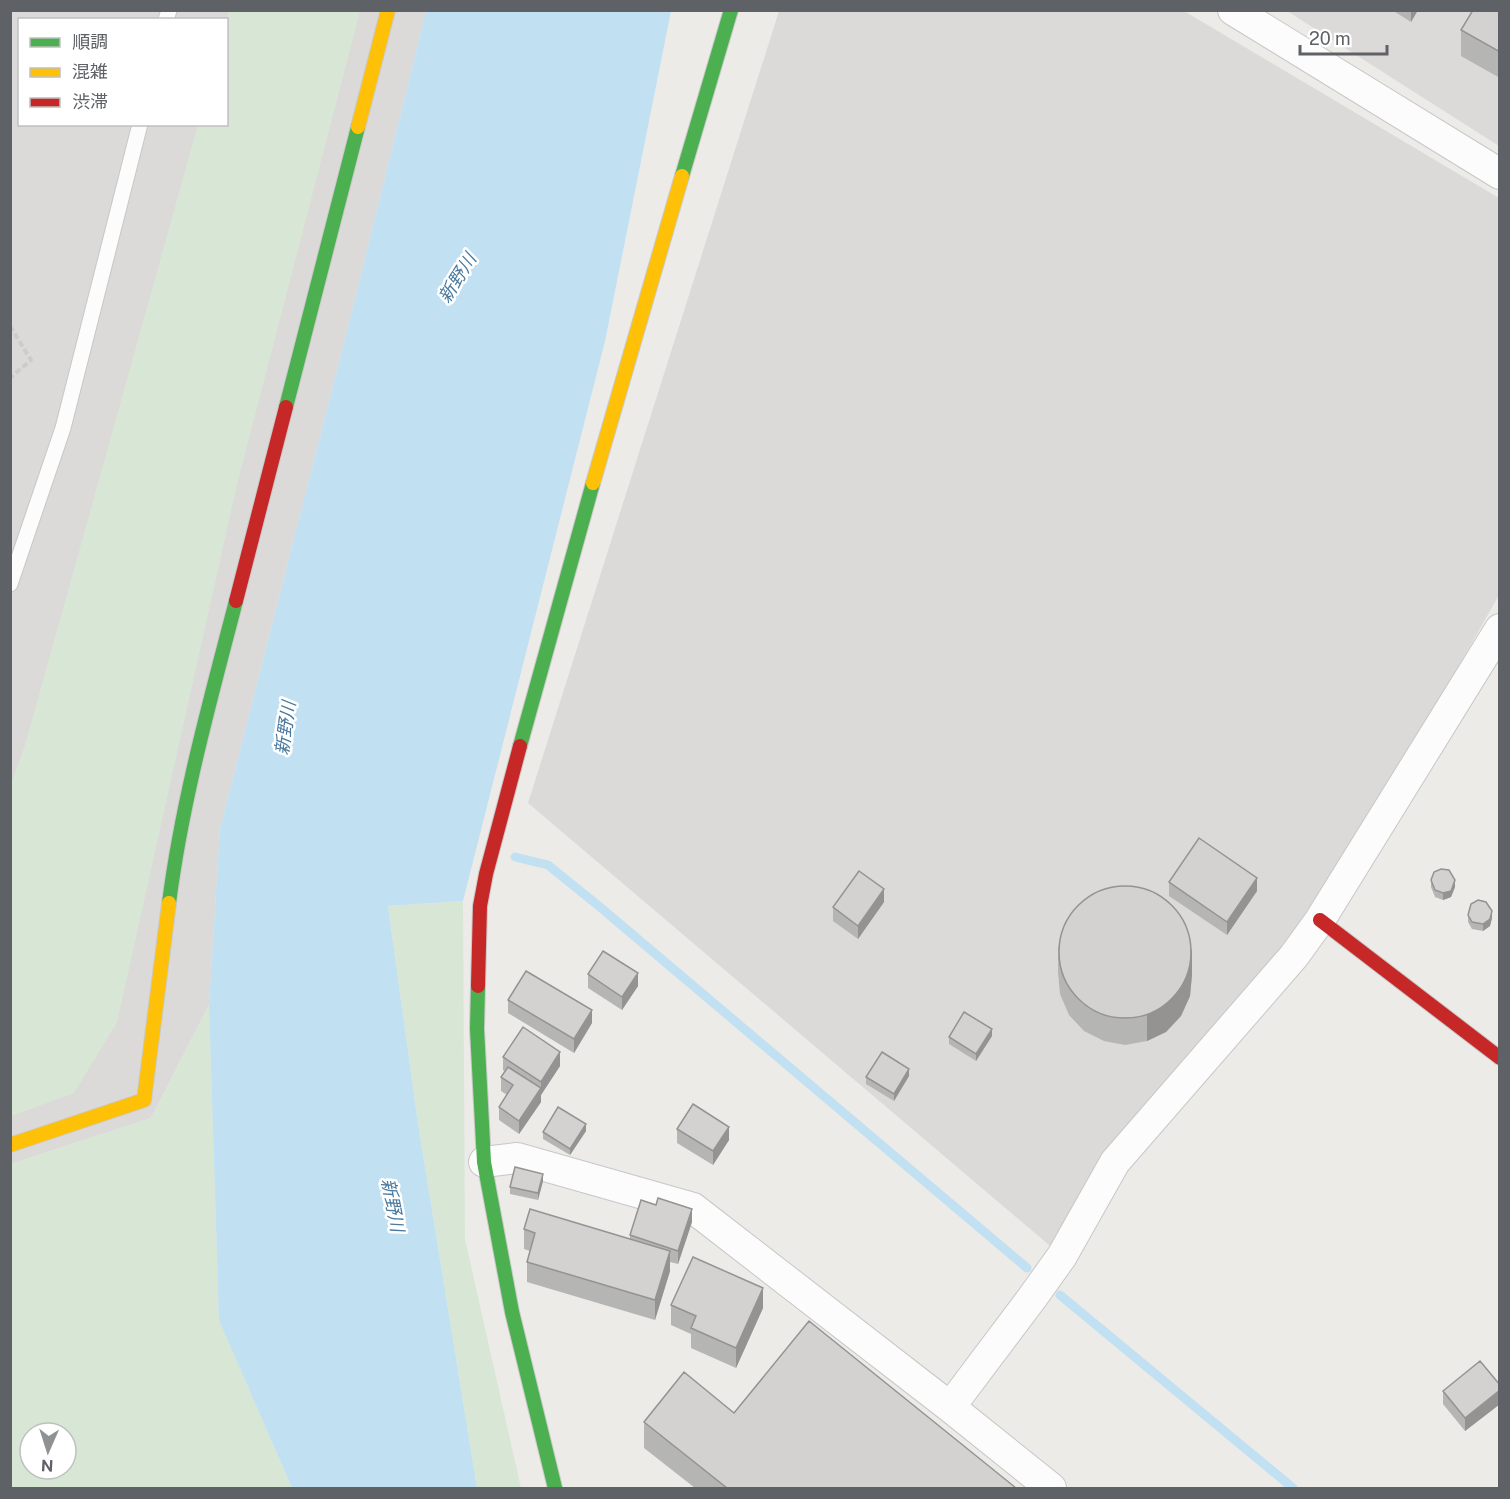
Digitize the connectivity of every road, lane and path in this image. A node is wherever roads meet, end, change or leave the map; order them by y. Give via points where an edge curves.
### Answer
1 (388, 10) edge
2 (731, 10) edge
3 (1233, 10) edge
4 (139, 126) edge
5 (1500, 174) edge
6 (10, 326) edge
7 (10, 378) edge
8 (10, 584) edge
9 (1500, 629) edge
10 (1320, 920) junction
11 (1500, 1058) edge
12 (10, 1144) edge
13 (484, 1162) junction
14 (950, 1407) junction
15 (555, 1488) edge
16 (1051, 1488) edge

1 - 12 street via 202,733 175,856 144,1100
2 - 13 street via 557,610 486,874 480,906 477,1029
3 - 5 street
4 - 8 lane via 63,428
6 - 7 path via 32,360
9 - 10 street
10 - 11 street
10 - 14 street via 1294,956 1115,1162 1062,1256
13 - 14 street via 517,1158 693,1208
13 - 15 street via 512,1312
14 - 16 street

